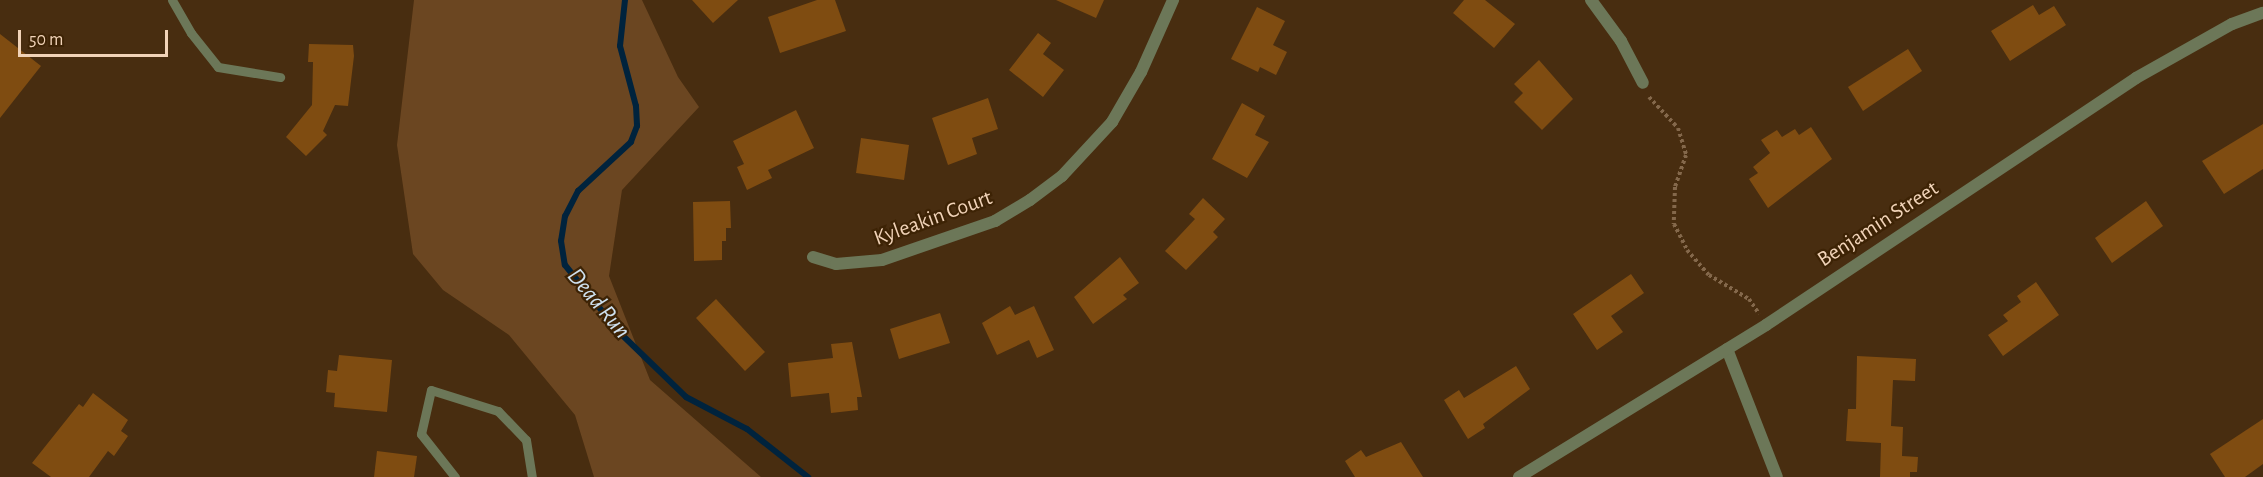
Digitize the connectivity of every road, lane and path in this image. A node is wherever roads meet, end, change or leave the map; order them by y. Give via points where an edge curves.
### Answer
1 (172, 0) edge
2 (1173, 0) edge
3 (1591, 0) edge
4 (2263, 13) edge
5 (280, 77) dead end
6 (1643, 83) joint
7 (813, 257) dead end
8 (1766, 325) junction
9 (1726, 349) junction
10 (455, 477) edge
11 (532, 477) edge
12 (1519, 477) edge
13 (1777, 477) edge

1 - 5 lane via 191,33 218,67
2 - 7 street, Kyleakin Court via 1141,72 1112,122 1062,176 1030,200 995,221 882,260 836,264
3 - 6 street via 1621,41
4 - 8 street, Benjamin Street via 2232,24 2136,78
6 - 8 path via 1647,96 1678,128 1686,155 1675,187 1674,224 1687,250 1709,275 1749,299
8 - 9 street, Benjamin Street
9 - 12 street, Benjamin Street
9 - 13 street
10 - 11 lane via 422,434 431,390 498,411 526,440

